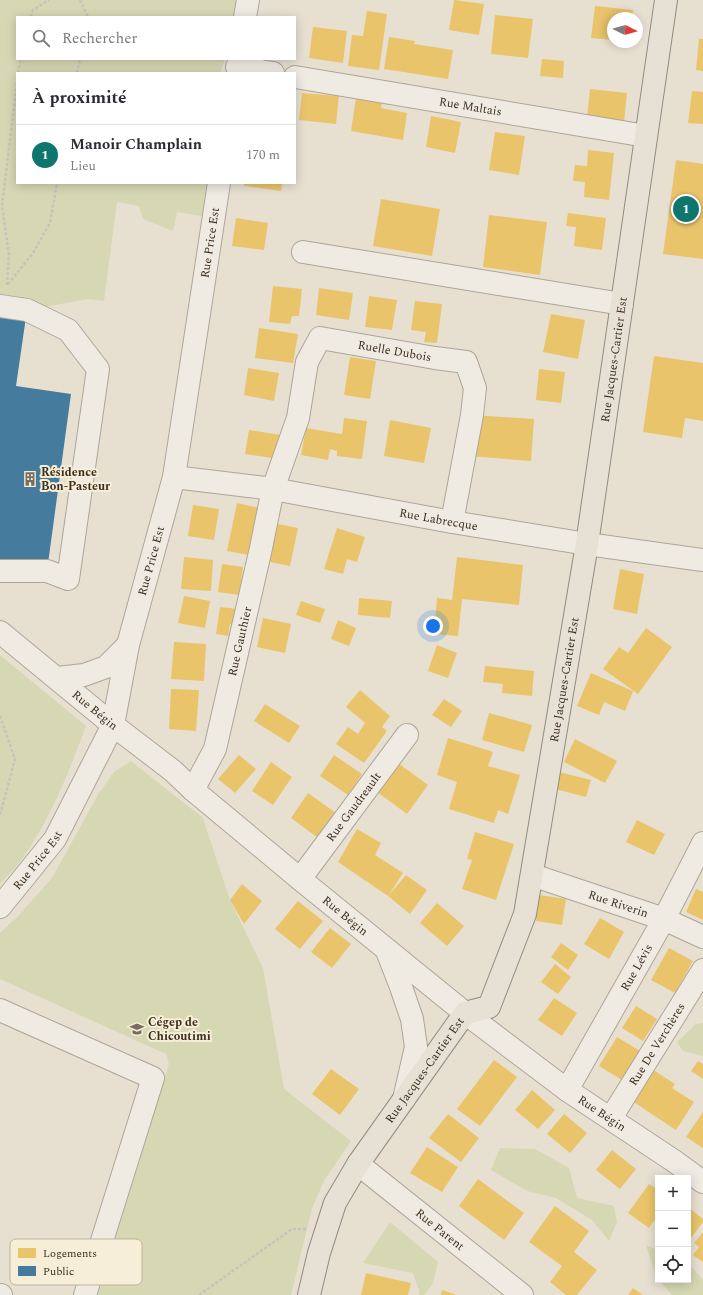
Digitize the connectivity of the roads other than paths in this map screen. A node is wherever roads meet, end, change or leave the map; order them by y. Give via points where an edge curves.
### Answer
1 (248, 0) edge
2 (666, 0) edge
3 (245, 16) edge
4 (237, 66) edge
5 (268, 72) edge
6 (296, 77) edge
7 (646, 136) junction
8 (219, 184) edge
9 (304, 252) dead end
10 (622, 304) junction
11 (0, 306) edge
12 (174, 477) junction
13 (274, 489) junction
14 (452, 522) junction
15 (586, 544) junction
16 (703, 560) edge
17 (0, 571) edge
18 (0, 632) edge
19 (128, 645) junction
20 (57, 678) junction
21 (113, 725) junction
22 (407, 735) dead end
23 (193, 790) junction
24 (703, 843) edge
25 (532, 876) junction
26 (300, 879) junction
27 (0, 907) edge
28 (664, 919) junction
29 (703, 936) edge
30 (386, 950) junction
31 (703, 970) edge
32 (0, 1010) edge
33 (465, 1013) junction
34 (567, 1090) junction
35 (404, 1099) junction
36 (611, 1118) junction
37 (358, 1164) junction
38 (703, 1182) edge
39 (103, 1239) edge
40 (88, 1285) edge
41 (85, 1295) edge
42 (309, 1295) edge
43 (522, 1295) edge

1 - 3 street
2 - 7 main road, Rue Jacques-Cartier Est
4 - 5 street
6 - 7 street, Rue Maltais
7 - 10 main road, Rue Jacques-Cartier Est
8 - 12 street, Rue Price Est
9 - 10 street
10 - 15 main road, Rue Jacques-Cartier Est
11 - 17 street via 27,310 68,330 98,369 68,579 46,571
12 - 13 street, Rue Labrecque
12 - 19 street, Rue Price Est
13 - 14 street, Rue Labrecque
13 - 14 street, Ruelle Dubois via 298,418 307,362 320,338 466,362 475,388
13 - 23 street, Rue Gauthier via 215,749
14 - 15 street, Rue Labrecque
15 - 16 street, Rue Labrecque
15 - 25 main road, Rue Jacques-Cartier Est
18 - 20 street, Rue Bégin
19 - 20 street via 106,667 84,675
19 - 21 street, Rue Price Est
20 - 21 street, Rue Bégin
21 - 23 street, Rue Bégin via 173,771
21 - 27 street, Rue Price Est via 55,839
22 - 26 street, Rue Gaudreault
23 - 26 street, Rue Bégin
24 - 28 street, Rue Lévis
25 - 28 street, Rue Riverin
25 - 33 main road, Rue Jacques-Cartier Est via 525,914 489,1006
26 - 30 street, Rue Bégin
28 - 29 street, Rue Riverin
28 - 34 street, Rue Lévis
30 - 33 street, Rue Bégin
30 - 35 street via 412,1019 416,1047
31 - 36 street, Rue De Verchères
32 - 39 street via 153,1078
33 - 34 street, Rue Bégin
33 - 35 main road, Rue Jacques-Cartier Est
34 - 36 street, Rue Bégin
35 - 37 main road, Rue Jacques-Cartier Est
36 - 38 street, Rue Bégin
37 - 42 main road, Rue Jacques-Cartier Est via 335,1203
37 - 43 street, Rue Parent
40 - 41 street

